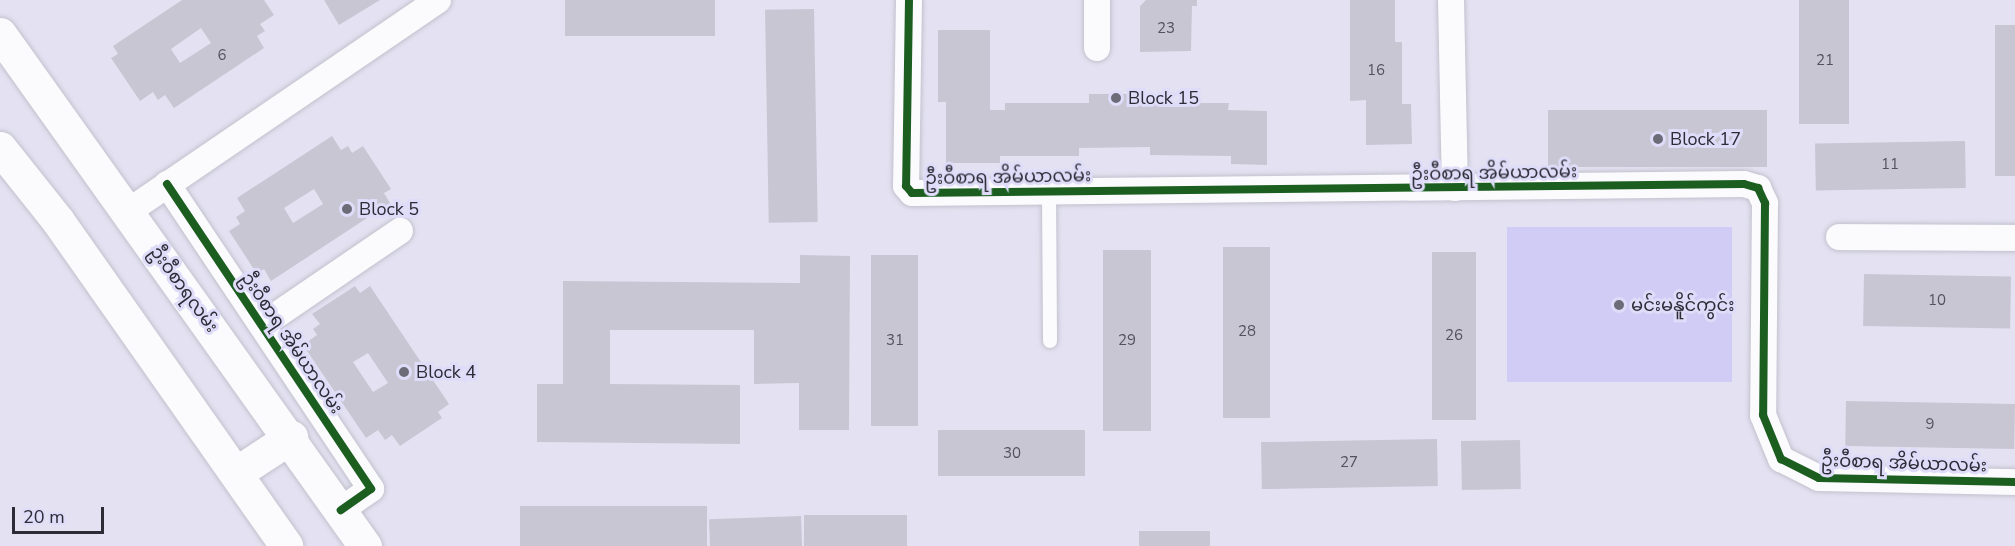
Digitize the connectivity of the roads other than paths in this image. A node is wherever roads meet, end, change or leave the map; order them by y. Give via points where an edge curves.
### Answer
1 (438, 0) edge
2 (909, 0) edge
3 (1097, 0) edge
4 (1451, 0) edge
5 (0, 34) edge
6 (1096, 48) dead end
7 (0, 148) edge
8 (167, 184) junction
9 (15, 188) edge
10 (1455, 188) junction
11 (1049, 192) junction
12 (129, 211) junction
13 (400, 231) dead end
14 (1839, 237) dead end
15 (2015, 238) edge
16 (262, 325) junction
17 (1050, 341) dead end
18 (291, 437) junction
19 (236, 473) junction
20 (2015, 482) edge
21 (341, 510) junction
22 (286, 546) edge
23 (365, 546) edge

1 - 8 street
2 - 11 street, ဦးဝီစာရ အိမ်ယာလမ်း via 906,186 912,193
3 - 6 street
4 - 10 street, ဦးဝီစာရ အိမ်ယာလမ်း
5 - 12 main road, ဦးဝီစာရလမ်း
7 - 9 main road
8 - 12 street
8 - 16 street, ဦးဝီစာရ အိမ်ယာလမ်း
9 - 19 main road via 53,214
10 - 11 street, ဦးဝီစာရ အိမ်ယာလမ်း
10 - 20 street, ဦးဝီစာရ အိမ်ယာလမ်း via 1744,184 1758,188 1765,203 1764,415 1781,459 1819,478
11 - 17 lane
12 - 18 main road, ဦးဝီစာရလမ်း
13 - 16 street, ဦးဝီစာရ အိမ်ယာလမ်း
14 - 15 street
16 - 21 street, ဦးဝီစာရ အိမ်ယာလမ်း via 371,489
18 - 19 main road
18 - 21 main road, ဦးဝီစာရလမ်း
19 - 22 main road
21 - 23 main road, ဦးဝီစာရလမ်း

